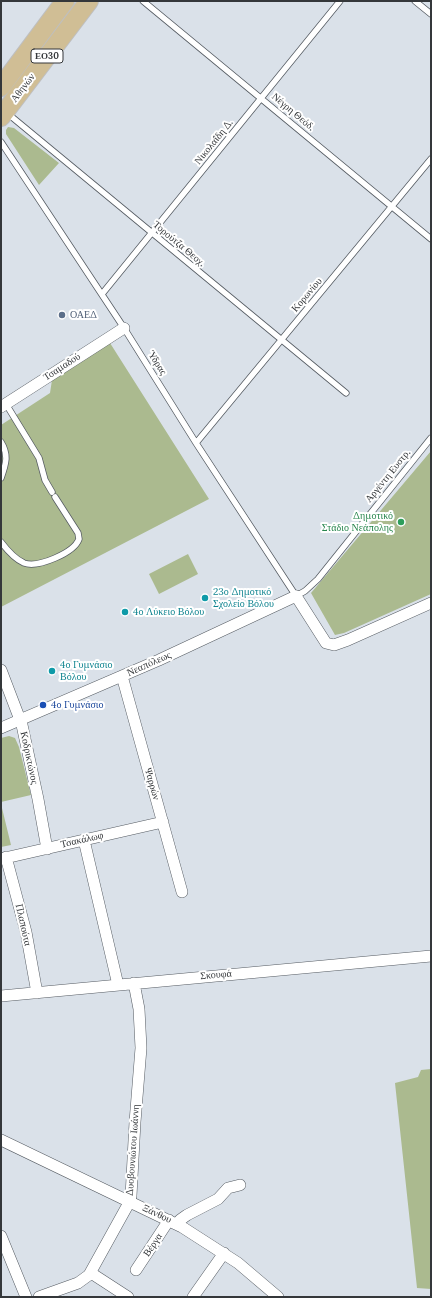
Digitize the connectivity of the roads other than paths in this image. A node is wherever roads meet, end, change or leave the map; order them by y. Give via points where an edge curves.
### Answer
1 (65, 1) edge
2 (89, 1) edge
3 (143, 1) edge
4 (340, 1) edge
5 (415, 1) edge
6 (431, 14) edge
7 (1, 87) edge
8 (262, 98) junction
9 (2, 112) edge
10 (1, 142) edge
11 (431, 159) edge
12 (392, 206) junction
13 (152, 233) junction
14 (431, 238) edge
15 (102, 294) junction
16 (124, 328) junction
17 (281, 340) junction
18 (346, 393) dead end
19 (3, 406) edge
20 (431, 438) edge
21 (1, 442) edge
22 (196, 443) junction
23 (1, 478) edge
24 (1, 542) edge
25 (296, 596) junction
26 (431, 603) edge
27 (1, 670) edge
28 (122, 676) junction
29 (20, 721) junction
30 (1, 728) edge
31 (163, 822) junction
32 (84, 840) junction
33 (47, 849) junction
34 (4, 858) edge
35 (182, 892) dead end
36 (431, 956) edge
37 (134, 983) junction
38 (118, 985) junction
39 (37, 993) junction
40 (1, 996) edge
41 (1, 1140) edge
42 (240, 1185) dead end
43 (130, 1201) junction
44 (173, 1222) junction
45 (1, 1236) edge
46 (224, 1253) junction
47 (136, 1270) dead end
48 (91, 1273) junction
49 (26, 1297) edge
50 (39, 1297) edge
51 (128, 1297) edge
52 (193, 1297) edge
53 (278, 1297) edge

1 - 7 main road, Αθηνών / ΕΟ30
2 - 9 main road, Αθηνών / ΕΟ30
3 - 8 lane, Νέγρη Θεόδ.
4 - 8 lane, Νικολαΐδη Δ.
5 - 6 lane
8 - 12 lane, Νέγρη Θεόδ.
8 - 13 lane, Νικολαΐδη Δ.
9 - 13 lane, Τορούτζα Θεοχ.
10 - 15 lane, Ύδρας
11 - 12 lane, Κορωνίου
12 - 14 lane, Νέγρη Θεόδ.
12 - 17 lane, Κορωνίου
13 - 15 lane, Νικολαΐδη Δ.
13 - 17 lane, Τορούτζα Θεοχ.
15 - 16 lane, Ύδρας
16 - 19 street, Τσαμαδού
16 - 22 lane, Ύδρας
17 - 18 lane, Τορούτζα Θεοχ.
17 - 22 lane, Κορωνίου
19 - 24 lane via 39,458 45,480 78,533 79,539 75,546 52,559 34,564 24,562
20 - 25 lane, Αργέντη Ευστρ. via 318,579 306,591
21 - 23 lane via 7,457
22 - 25 lane, Ύδρας
25 - 26 street via 323,640 334,645
25 - 28 street, Νεαπόλεως
27 - 29 street, Κοδρικτώνος
28 - 29 street, Νεαπόλεως
28 - 31 street, Ψαρρών
29 - 30 street, Νεαπόλεως
29 - 33 street, Κοδρικτώνος
31 - 32 street, Τσακάλωφ
31 - 35 street, Ψαρρών
32 - 33 street, Τσακάλωφ
32 - 38 street
33 - 34 street, Τσακάλωφ
34 - 39 street, Πλαπούτα via 26,932
36 - 37 street, Σκουφά
37 - 38 street, Σκουφά
37 - 43 street, Δυοβουνιώτου Ιωάννη via 139,1009 141,1048
38 - 39 street, Σκουφά
39 - 40 street, Σκουφά
41 - 43 street, Ξάνθου
42 - 44 street, Βέργα via 228,1188 209,1205
43 - 44 street, Ξάνθου
43 - 48 street, Δυοβουνιώτου Ιωάννη
44 - 46 street, Ξάνθου
44 - 47 street, Βέργα
45 - 49 street
46 - 52 street
46 - 53 street, Ξάνθου
48 - 50 street, Δυοβουνιώτου Ιωάννη via 78,1283
48 - 51 street

